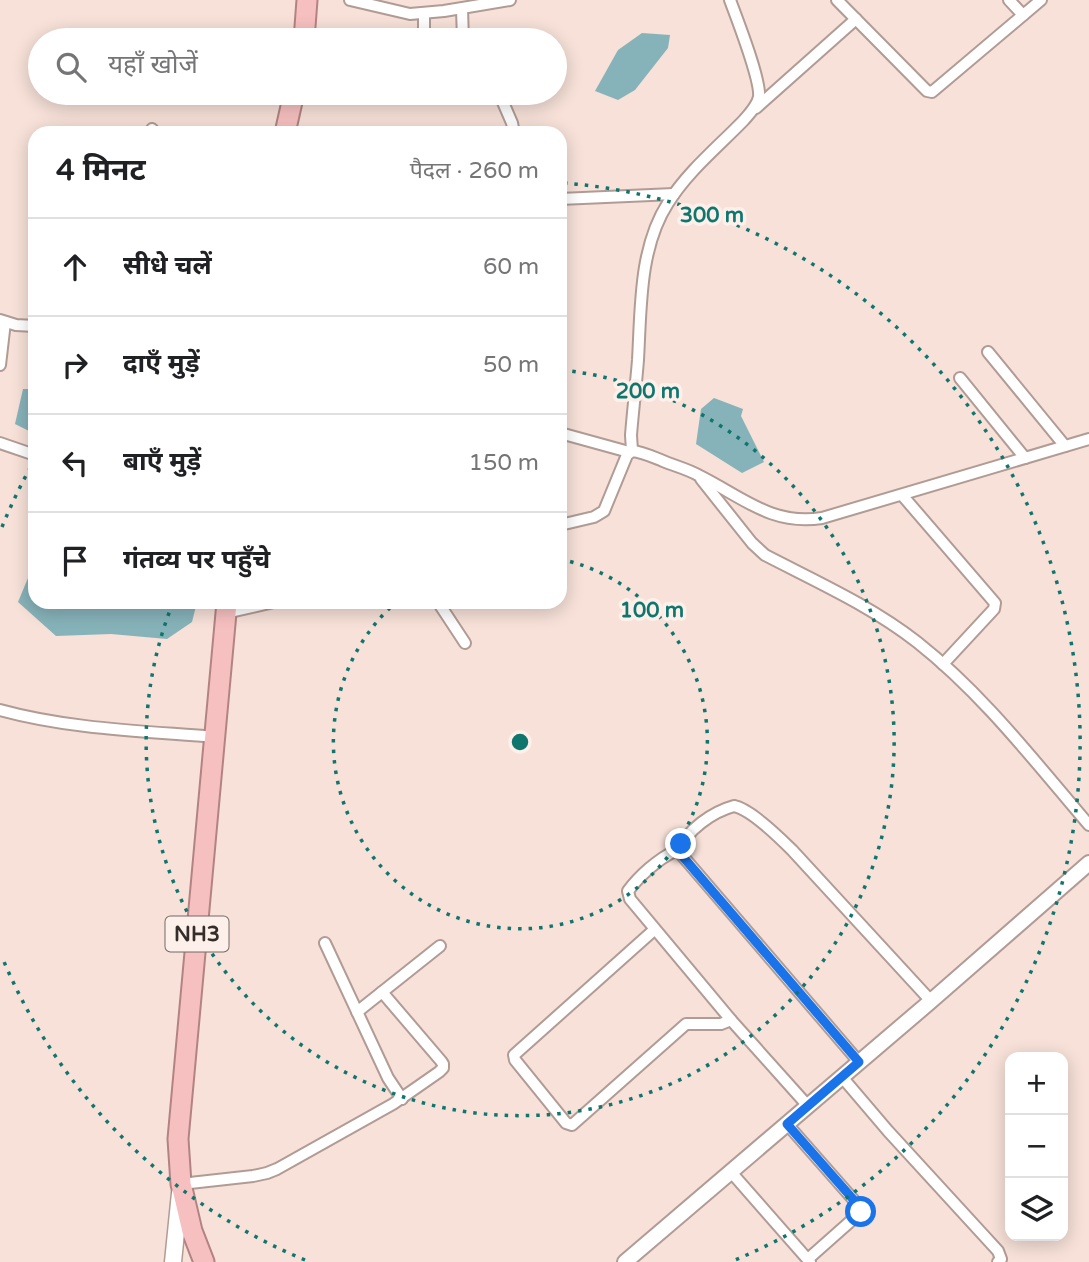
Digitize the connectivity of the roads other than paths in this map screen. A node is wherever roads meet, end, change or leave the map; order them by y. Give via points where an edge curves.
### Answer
1 (307, 0) edge
2 (350, 0) edge
3 (510, 0) edge
4 (730, 0) edge
5 (837, 0) edge
6 (1009, 0) edge
7 (1041, 0) edge
8 (463, 9) junction
9 (424, 14) junction
10 (1023, 15) junction
11 (856, 19) junction
12 (305, 28) edge
13 (424, 28) edge
14 (463, 28) edge
15 (291, 105) edge
16 (504, 105) edge
17 (754, 110) junction
18 (287, 126) edge
19 (513, 126) edge
20 (674, 194) junction
21 (567, 199) edge
22 (2, 321) edge
23 (28, 326) edge
24 (988, 352) dead end
25 (0, 365) edge
26 (960, 379) dead end
27 (567, 435) edge
28 (1089, 439) edge
29 (0, 443) edge
30 (1065, 446) junction
31 (631, 452) junction
32 (28, 453) edge
33 (1025, 458) junction
34 (697, 474) junction
35 (902, 495) junction
36 (567, 523) edge
37 (226, 609) edge
38 (443, 609) edge
39 (466, 643) dead end
40 (943, 664) junction
41 (0, 710) edge
42 (215, 737) junction
43 (1089, 825) edge
44 (678, 851) junction
45 (1089, 863) edge
46 (654, 930) junction
47 (325, 943) dead end
48 (440, 946) dead end
49 (382, 992) junction
50 (931, 1001) junction
51 (356, 1012) junction
52 (731, 1020) junction
53 (859, 1062) junction
54 (842, 1077) junction
55 (402, 1099) junction
56 (808, 1106) junction
57 (787, 1124) junction
58 (732, 1172) junction
59 (181, 1184) junction
60 (809, 1261) edge
61 (173, 1262) edge
62 (204, 1262) edge
63 (625, 1262) edge
64 (998, 1262) edge

1 - 12 highway
2 - 9 street
3 - 8 street
4 - 17 street via 756,77 759,96
5 - 11 street
6 - 10 street
7 - 10 street
8 - 9 street
8 - 14 street
9 - 13 street
10 - 11 street via 932,92
11 - 17 street
15 - 18 highway
16 - 19 street
17 - 20 street
20 - 21 street
20 - 31 street via 652,240 644,278
22 - 23 street
22 - 25 street
24 - 30 street
26 - 33 street
27 - 31 street
28 - 30 street
29 - 32 street
30 - 33 street
31 - 34 street
31 - 36 street via 604,512
33 - 35 street
34 - 35 street via 764,511 796,520 822,518
34 - 40 street via 765,555 871,611
35 - 40 street via 995,603
37 - 42 highway, NH3
38 - 39 street
40 - 43 street
41 - 42 street via 55,722
42 - 59 highway, NH3 via 178,1139
44 - 46 street via 628,891
44 - 50 street via 713,815 734,806 743,808 792,850
44 - 53 street
45 - 50 street
46 - 52 street
46 - 52 street via 514,1055 566,1123 572,1125 681,1027
47 - 51 street
48 - 49 street
49 - 51 street
49 - 55 street via 443,1064
50 - 53 street
51 - 55 street
52 - 56 street
53 - 54 street
54 - 56 street
54 - 64 street via 998,1251
55 - 59 street via 267,1173
56 - 57 street
57 - 58 street
57 - 60 street via 861,1209
58 - 60 street
58 - 63 street
59 - 61 main road
59 - 62 highway, NH3

